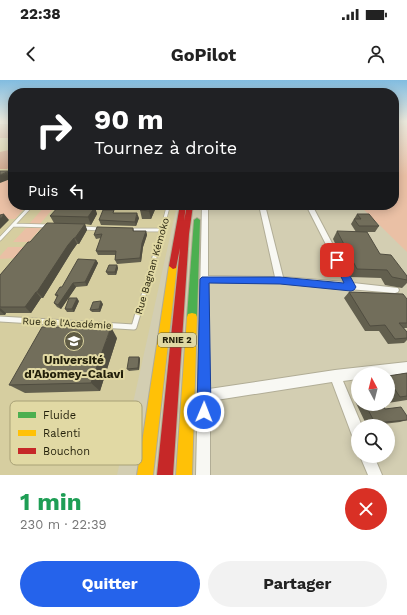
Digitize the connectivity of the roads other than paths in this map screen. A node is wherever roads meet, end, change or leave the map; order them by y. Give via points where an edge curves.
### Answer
1 (27, 210) edge
2 (167, 210) edge
3 (182, 210) edge
4 (189, 210) edge
5 (197, 210) edge
6 (205, 210) edge
7 (263, 210) edge
8 (312, 210) edge
9 (13, 225) junction
10 (47, 226) junction
11 (54, 227) edge
12 (76, 228) edge
13 (104, 229) edge
14 (126, 230) edge
15 (163, 230) junction
16 (43, 232) edge
17 (2, 235) edge
18 (0, 239) edge
19 (205, 279) junction
20 (280, 280) junction
21 (351, 287) junction
22 (395, 290) dead end
23 (0, 319) edge
24 (134, 327) joint
25 (407, 368) edge
26 (336, 376) junction
27 (204, 396) junction
28 (353, 419) edge
29 (370, 463) edge
30 (145, 475) edge
31 (165, 475) edge
32 (184, 475) edge
33 (202, 475) edge
34 (375, 475) edge

1 - 9 lane
2 - 15 lane, Rue Bagnan Kémoko
3 - 30 main road
4 - 31 main road, RNIE 2 / RNIE 2
5 - 32 main road, RNIE 2 / RNIE 2
6 - 19 street
7 - 20 street
8 - 21 street
9 - 10 lane
9 - 17 lane
10 - 11 lane
10 - 16 lane
12 - 13 lane
14 - 15 lane
15 - 24 lane, Rue Bagnan Kémoko
17 - 18 lane
19 - 20 street
19 - 27 street
20 - 21 street
21 - 22 street
23 - 24 lane, Rue de l'Académie
25 - 26 street
26 - 27 street
26 - 28 street
27 - 33 street
29 - 34 street

